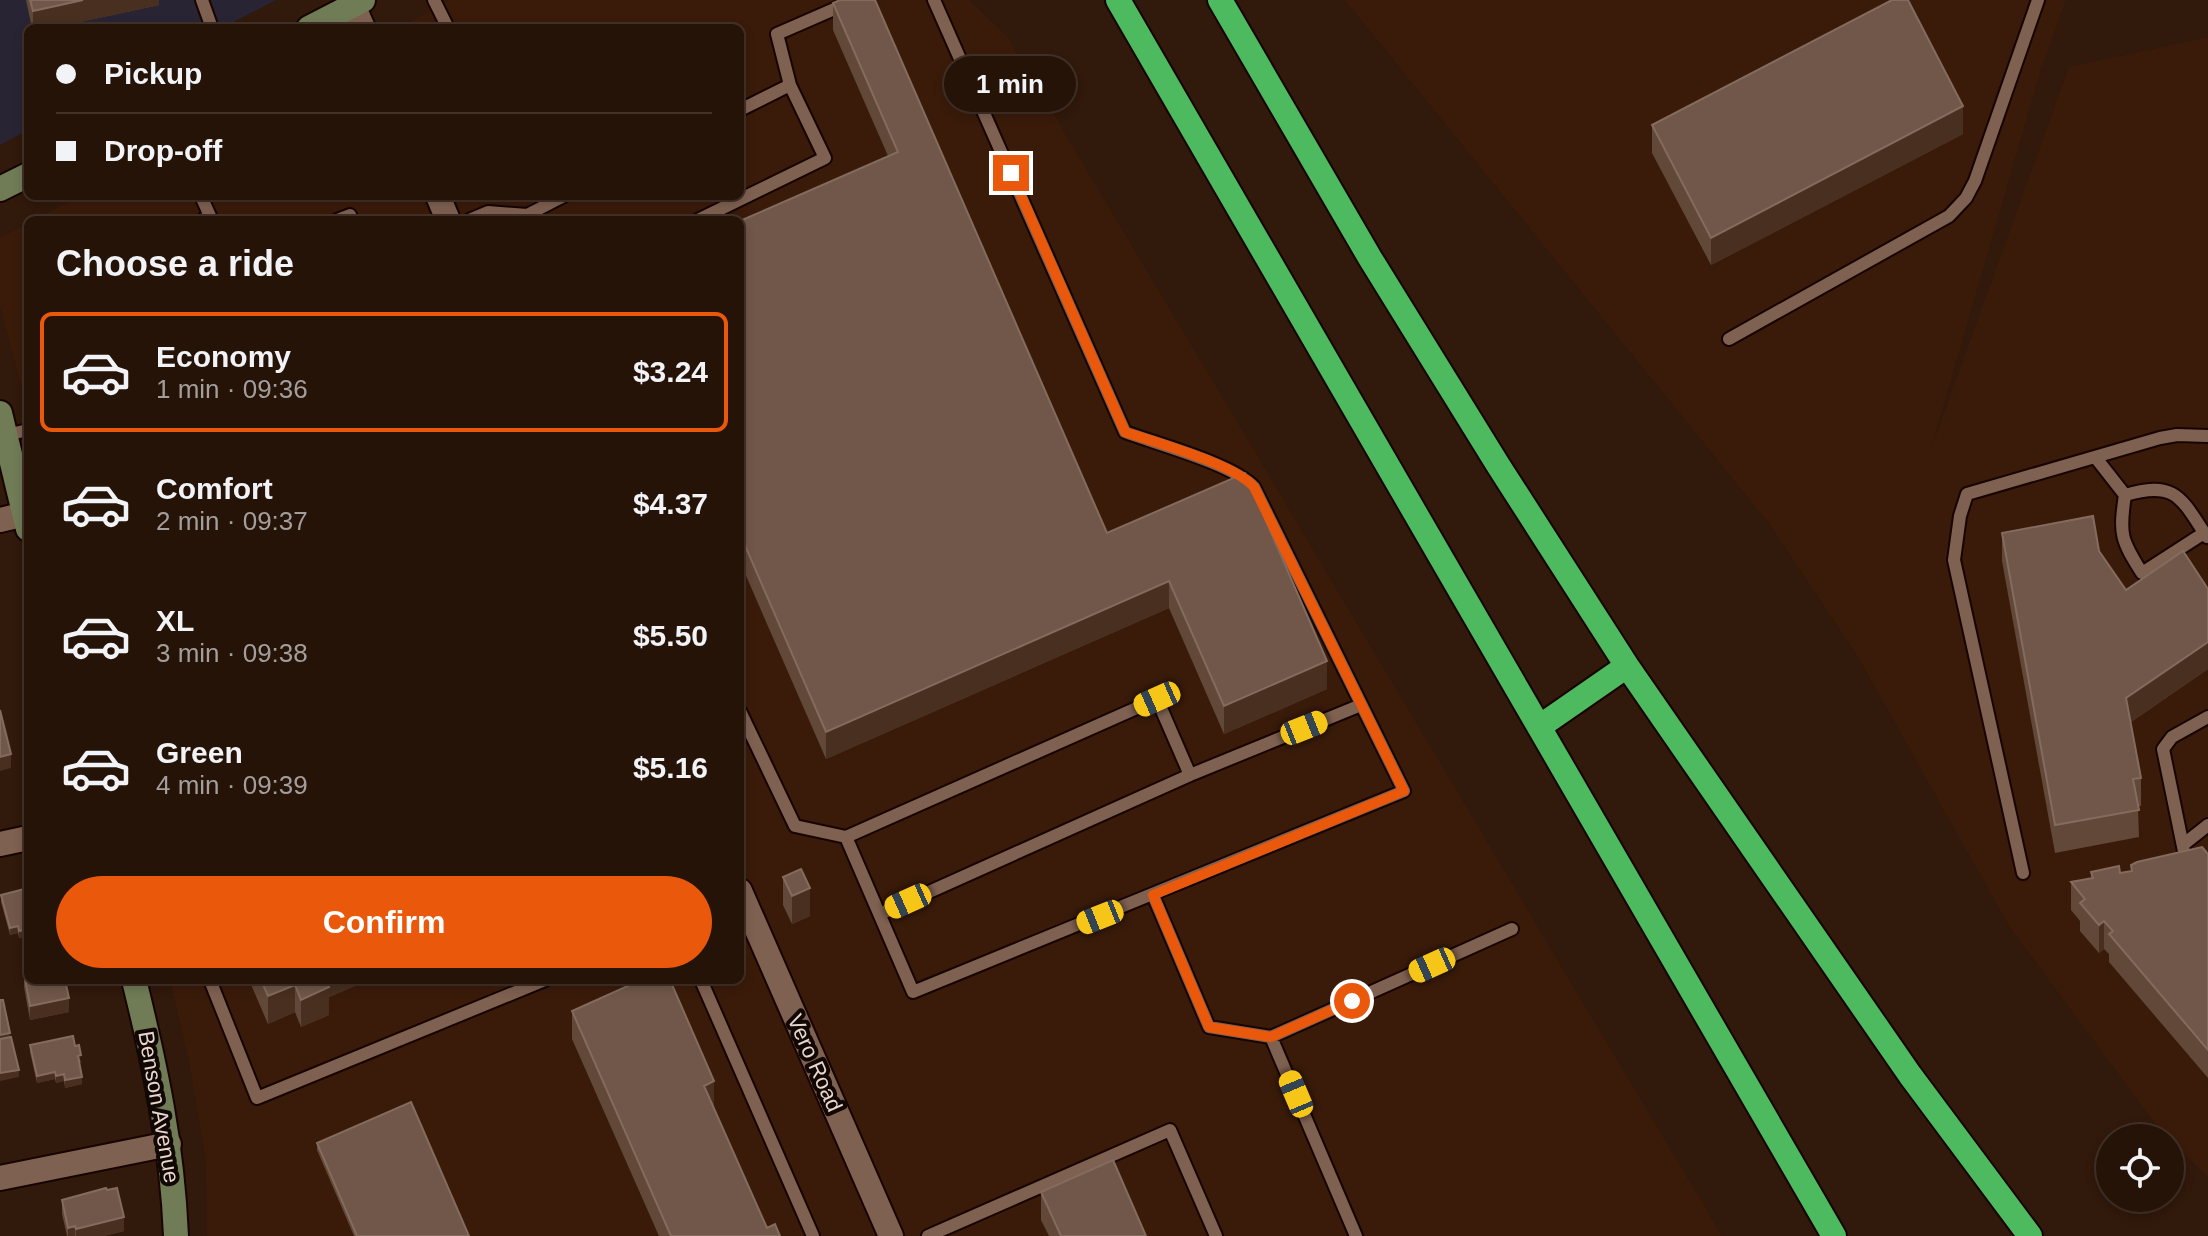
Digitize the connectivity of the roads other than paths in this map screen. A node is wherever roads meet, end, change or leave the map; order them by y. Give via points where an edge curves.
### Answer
1 (202, 0) edge
2 (434, 0) edge
3 (855, 0) edge
4 (934, 0) edge
5 (1118, 0) edge
6 (1220, 0) edge
7 (2038, 0) edge
8 (358, 3) edge
9 (211, 24) edge
10 (317, 24) edge
11 (362, 24) edge
12 (446, 24) edge
13 (790, 85) junction
14 (744, 108) edge
15 (24, 177) edge
16 (0, 189) edge
17 (744, 198) edge
18 (557, 200) edge
19 (739, 200) edge
20 (478, 216) edge
21 (520, 216) edge
22 (530, 216) edge
23 (706, 216) edge
24 (1729, 339) dead end
25 (11, 426) edge
26 (2208, 436) edge
27 (2096, 458) junction
28 (2125, 495) junction
29 (24, 509) edge
30 (0, 520) edge
31 (24, 522) edge
32 (2206, 535) edge
33 (1627, 666) junction
34 (1361, 705) junction
35 (2208, 717) edge
36 (744, 719) edge
37 (1539, 727) junction
38 (1190, 775) junction
39 (2208, 825) edge
40 (846, 837) junction
41 (24, 839) edge
42 (0, 844) edge
43 (2184, 844) junction
44 (2023, 873) dead end
45 (2189, 878) edge
46 (1153, 895) junction
47 (744, 903) edge
48 (880, 914) junction
49 (1512, 929) dead end
50 (135, 984) edge
51 (212, 984) edge
52 (535, 984) edge
53 (703, 984) edge
54 (1271, 1037) junction
55 (169, 1144) junction
56 (0, 1178) edge
57 (961, 1221) junction
58 (2025, 1230) edge
59 (176, 1236) edge
60 (813, 1236) edge
61 (891, 1236) edge
62 (928, 1236) edge
63 (968, 1236) edge
64 (1216, 1236) edge
65 (1356, 1236) edge
66 (1834, 1236) edge

1 - 9 lane
2 - 12 lane
3 - 13 lane via 777,34
4 - 34 lane via 1125,432 1248,480
5 - 37 highway
6 - 33 highway via 1370,258
7 - 24 lane via 1966,198 1949,216
8 - 10 street
8 - 11 street
13 - 14 lane
13 - 17 lane via 825,158
15 - 16 street
18 - 22 lane
19 - 23 lane
20 - 21 lane
25 - 29 street
26 - 27 lane via 2160,438
27 - 28 lane
27 - 44 lane via 1967,494 1960,516 1954,560
28 - 32 lane via 2159,488 2180,496
28 - 32 lane via 2120,529 2142,573
30 - 31 street
33 - 37 highway
33 - 58 highway via 1901,1062
34 - 38 lane
34 - 46 lane via 1404,791
35 - 43 lane via 2172,737 2163,749
36 - 40 lane via 795,826
37 - 66 highway
38 - 40 lane via 1157,699
38 - 48 lane
39 - 43 lane
40 - 48 lane
41 - 42 street
43 - 45 lane
46 - 48 lane via 913,992
46 - 54 lane via 1209,1027
47 - 61 street, Vero Road
49 - 54 lane
50 - 55 street, Benson Avenue
51 - 52 lane via 257,1098
53 - 60 lane
54 - 65 lane
55 - 56 street
55 - 59 street, Benson Avenue
57 - 62 lane
57 - 63 lane
57 - 64 lane via 1170,1130

